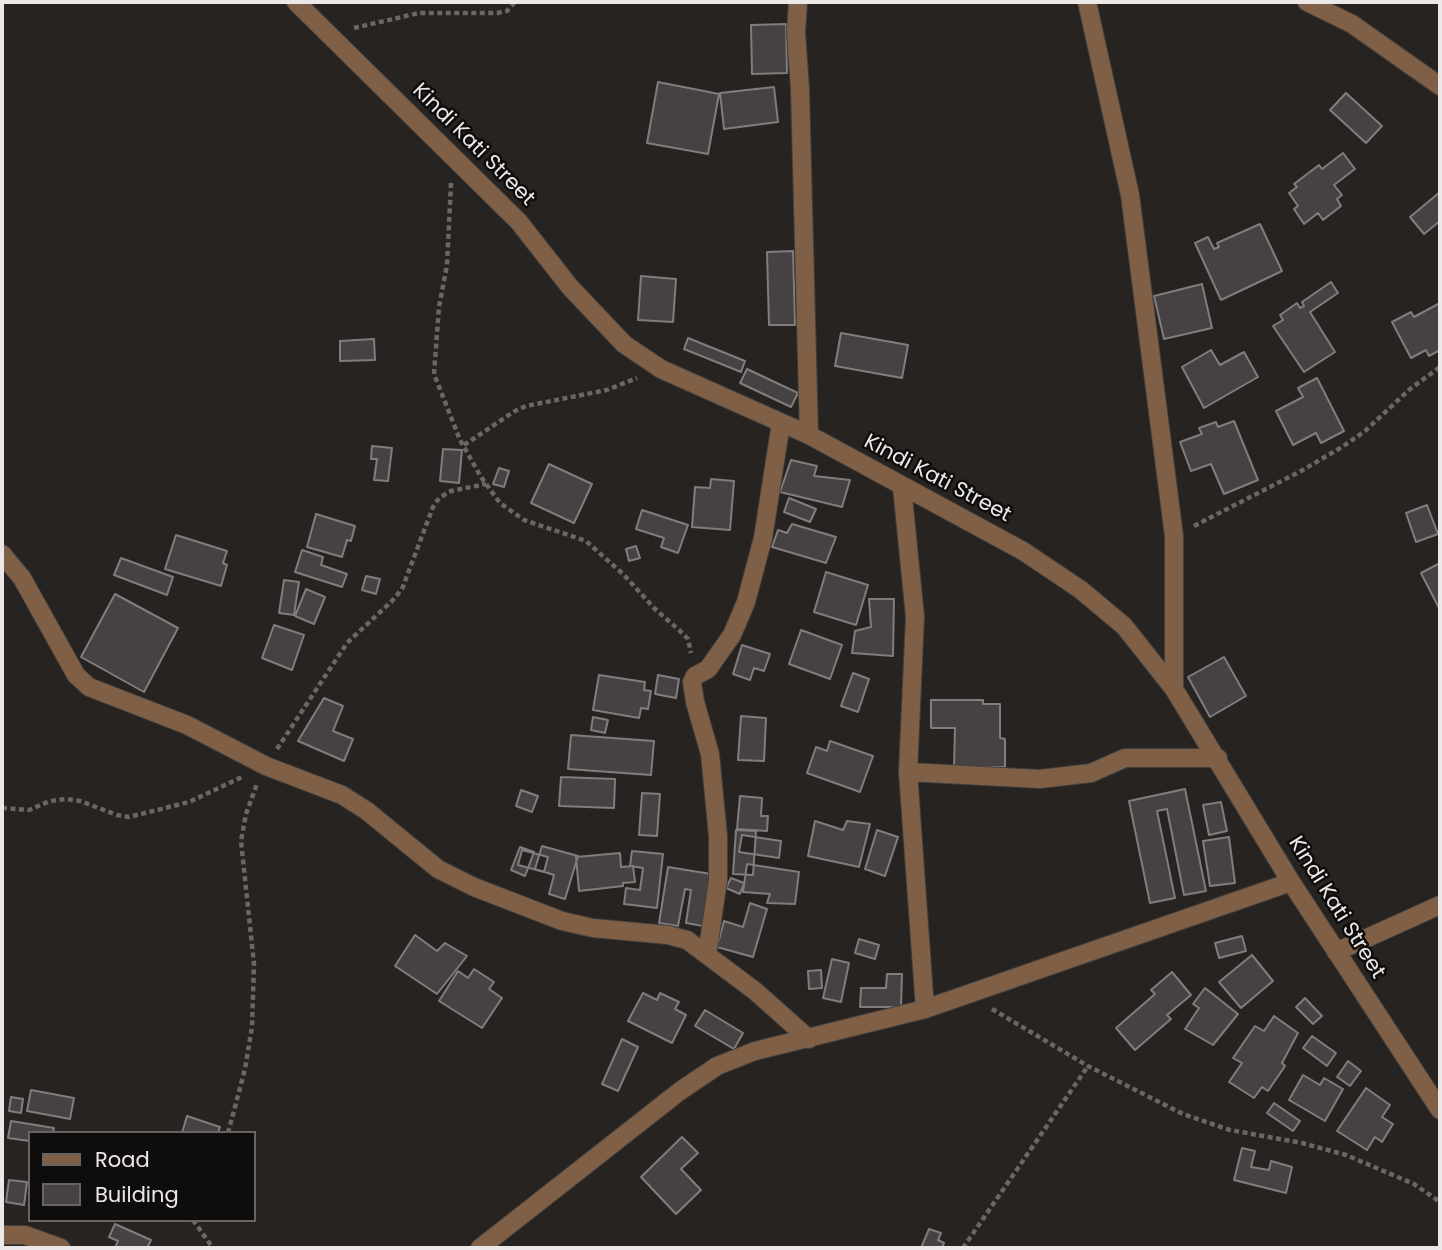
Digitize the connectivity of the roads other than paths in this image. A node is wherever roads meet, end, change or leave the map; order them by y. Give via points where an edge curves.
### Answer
1 (296, 2) edge
2 (798, 2) edge
3 (1087, 2) edge
4 (1307, 2) edge
5 (1440, 86) edge
6 (781, 423) junction
7 (808, 435) junction
8 (902, 487) junction
9 (2, 554) edge
10 (1174, 689) junction
11 (1218, 758) junction
12 (908, 772) junction
13 (1291, 882) junction
14 (1440, 905) edge
15 (1336, 952) junction
16 (708, 955) junction
17 (925, 1009) junction
18 (809, 1039) junction
19 (1440, 1110) edge
20 (2, 1235) edge
21 (61, 1248) edge
22 (480, 1248) edge

1 - 6 street, Kindi Kati Street via 519,222 570,287 624,344 661,369
2 - 7 street
3 - 10 street via 1130,195 1174,536
4 - 5 street via 1352,24
6 - 7 street, Kindi Kati Street
6 - 16 street via 763,538 746,602 715,660 693,679 710,754 718,836 718,880
7 - 8 street, Kindi Kati Street
8 - 10 street, Kindi Kati Street via 1023,551 1081,590 1124,626
8 - 12 street via 915,617
9 - 16 street via 22,578 76,675 89,687 187,726 264,769 342,795 438,869 474,887 562,921 668,934 687,940
10 - 11 street, Kindi Kati Street
11 - 12 street via 1125,758 1091,773 1040,779
11 - 13 street, Kindi Kati Street
12 - 17 street
13 - 15 street, Kindi Kati Street
13 - 17 street
14 - 15 street
15 - 19 street, Kindi Kati Street
16 - 18 street
17 - 18 street
18 - 22 street via 755,1051 717,1066
20 - 21 street via 25,1235

